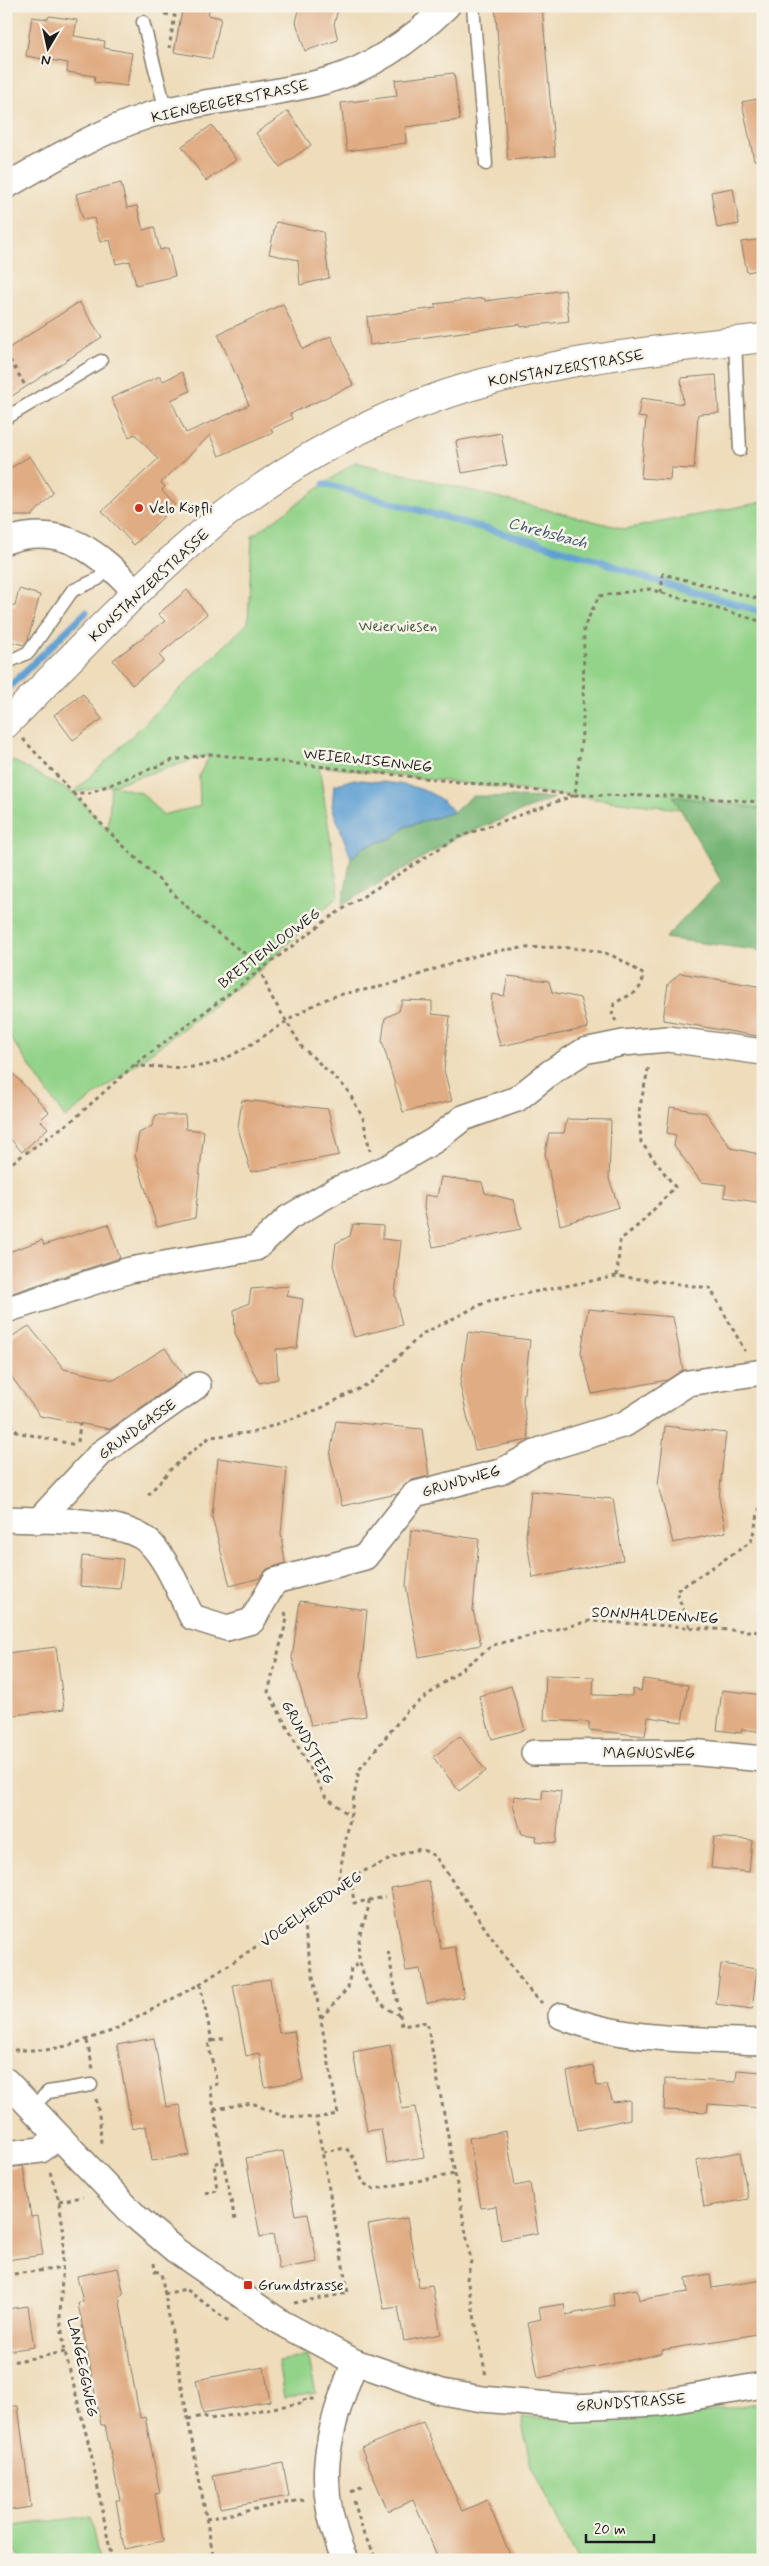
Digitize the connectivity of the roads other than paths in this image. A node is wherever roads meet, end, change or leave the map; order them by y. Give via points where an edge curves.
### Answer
1 (447, 6) edge
2 (473, 6) edge
3 (143, 22) dead end
4 (166, 111) junction
5 (486, 164) dead end
6 (6, 186) edge
7 (763, 338) edge
8 (735, 341) junction
9 (101, 361) dead end
10 (6, 418) edge
11 (740, 450) dead end
12 (6, 541) edge
13 (110, 567) junction
14 (138, 593) junction
15 (6, 663) edge
16 (7, 723) edge
17 (763, 1052) edge
18 (6, 1310) edge
19 (760, 1372) edge
20 (198, 1386) dead end
21 (6, 1519) edge
22 (38, 1521) junction
23 (534, 1753) dead end
24 (763, 1759) edge
25 (562, 2016) road end
26 (763, 2042) edge
27 (6, 2081) edge
28 (91, 2085) dead end
29 (32, 2108) junction
30 (50, 2143) junction
31 (6, 2154) edge
32 (355, 2362) junction
33 (763, 2385) edge
34 (345, 2560) edge

1 - 4 street, KIENBERGERSTRASSE via 408,41 356,70 298,87
2 - 5 lane
3 - 4 lane
4 - 6 street, KIENBERGERSTRASSE via 86,142
7 - 8 main road, KONSTANZERSTRASSE
8 - 11 lane
8 - 14 main road, KONSTANZERSTRASSE via 546,368 472,386 403,411 345,438 280,475 220,519
9 - 10 lane
12 - 13 street via 50,534 71,540
13 - 14 street
13 - 15 lane via 98,579 72,591 29,652
14 - 16 main road, KONSTANZERSTRASSE
17 - 18 street via 660,1039 584,1051 517,1099 462,1118 436,1140 288,1218 256,1248 130,1270
19 - 22 street, GRUNDWEG via 688,1383 625,1424 541,1450 500,1472 416,1494 365,1556 275,1581 252,1621 227,1628 192,1617 152,1545 136,1532 116,1526
20 - 22 street, GRUNDGASSE via 101,1453
21 - 22 street
23 - 24 street, MAGNUSWEG via 690,1752
25 - 26 street via 584,2025 662,2038
27 - 29 street, GRUNDSTRASSE
28 - 29 lane via 48,2092
29 - 30 street, GRUNDSTRASSE
30 - 31 street
30 - 32 street, GRUNDSTRASSE via 175,2250 282,2323
32 - 33 street, GRUNDSTRASSE via 442,2392 573,2407 659,2403
32 - 34 street via 337,2408 327,2455 327,2495 332,2524

